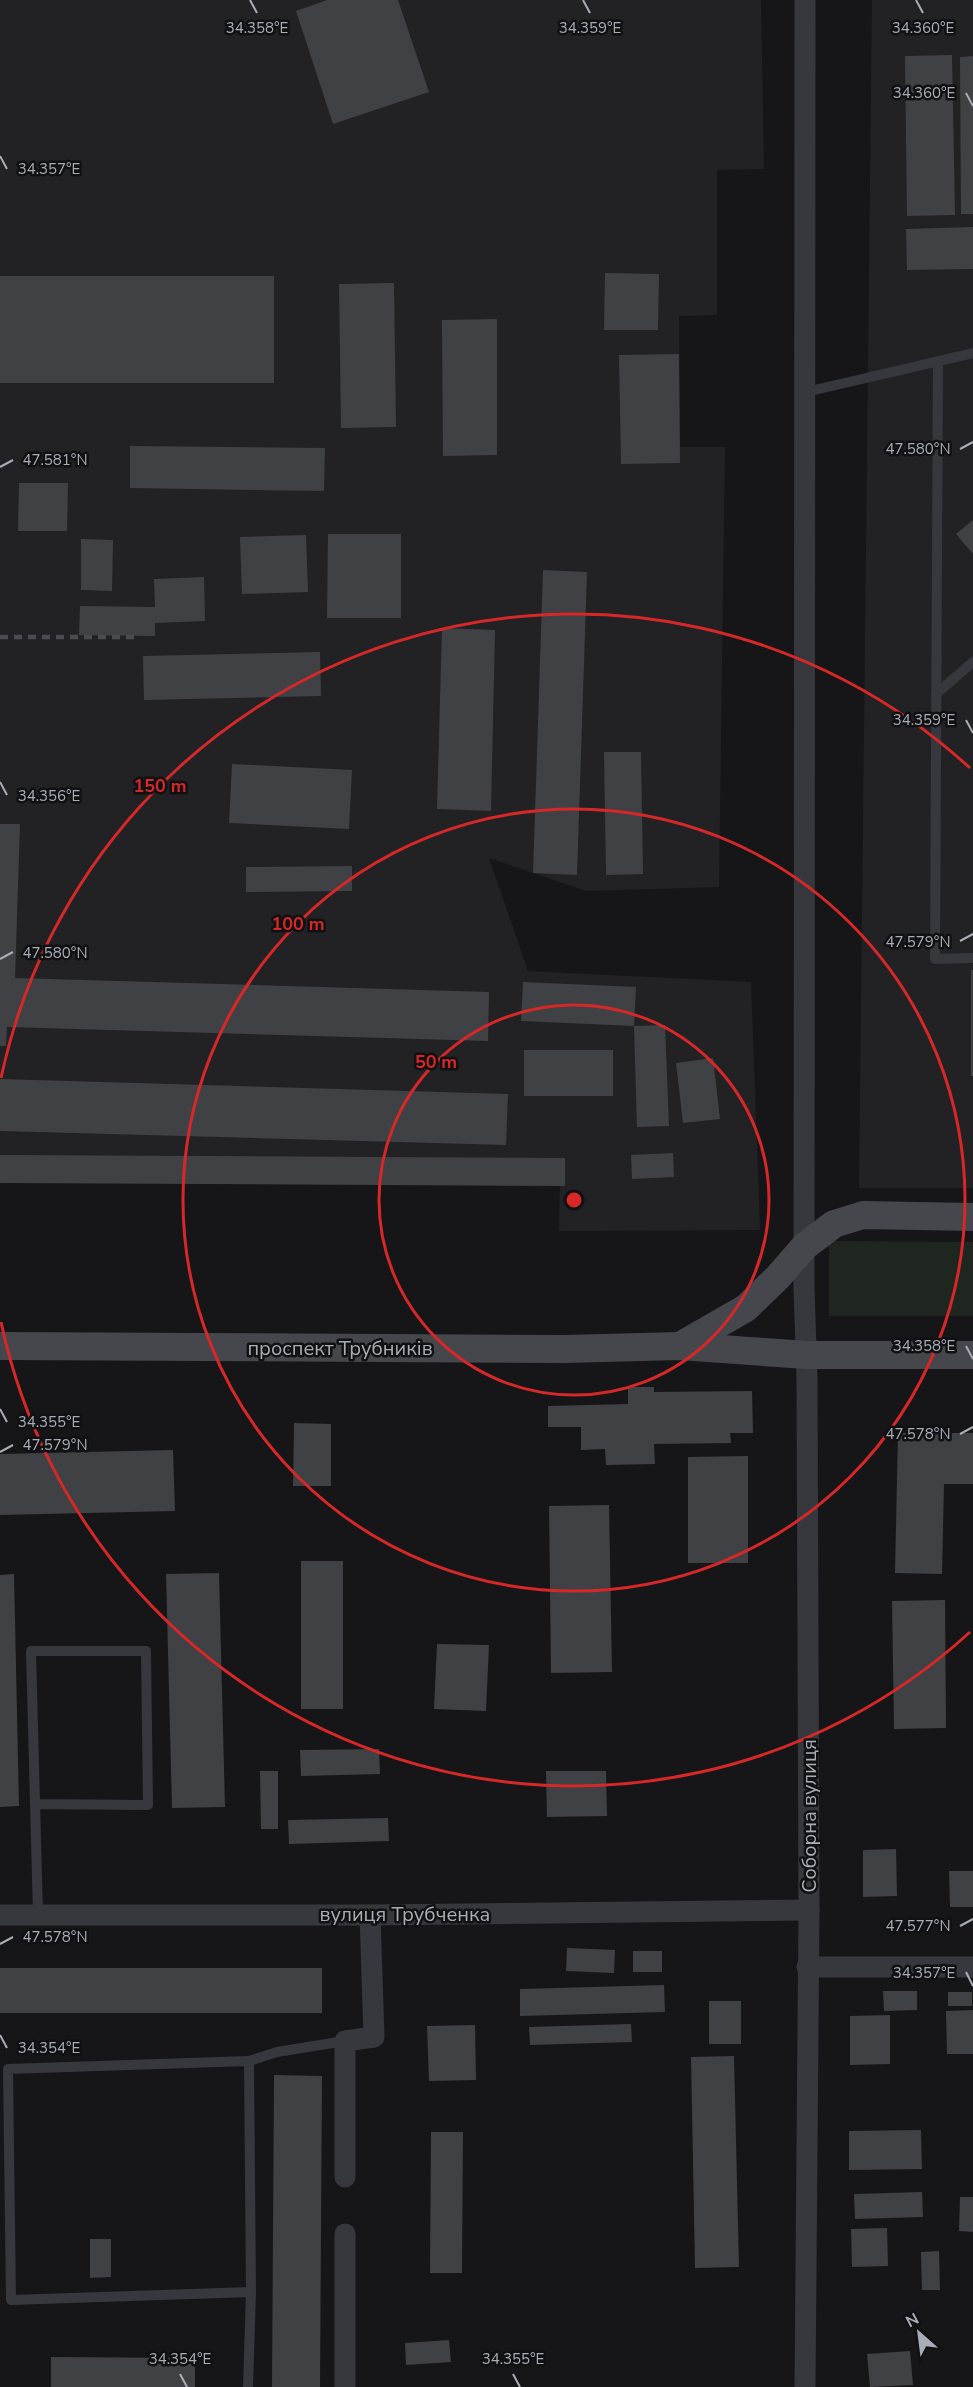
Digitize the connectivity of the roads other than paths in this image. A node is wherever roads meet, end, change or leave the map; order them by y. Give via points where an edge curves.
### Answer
1 (805, 0) edge
2 (973, 353) edge
3 (938, 361) junction
4 (806, 392) junction
5 (973, 662) edge
6 (936, 694) junction
7 (973, 958) edge
8 (973, 1217) edge
9 (805, 1246) junction
10 (0, 1346) edge
11 (680, 1346) junction
12 (806, 1355) junction
13 (973, 1355) edge
14 (35, 1804) junction
15 (809, 1910) junction
16 (370, 1914) junction
17 (0, 1915) edge
18 (38, 1915) junction
19 (973, 1966) edge
20 (807, 1967) junction
21 (345, 2041) junction
22 (249, 2061) junction
23 (345, 2176) dead end
24 (345, 2235) dead end
25 (251, 2292) junction
26 (248, 2387) edge
27 (345, 2387) edge
28 (805, 2387) edge

1 - 4 street, Соборна вулиця
2 - 3 lane
3 - 4 lane
3 - 6 lane
4 - 9 street, Соборна вулиця
5 - 6 lane
6 - 7 lane via 935,958
8 - 9 main road, проспект Трубників via 863,1215 834,1224
9 - 11 main road, проспект Трубників via 746,1308
9 - 12 street, Соборна вулиця
10 - 11 main road, проспект Трубників
11 - 12 main road, проспект Трубників
12 - 13 main road, проспект Трубників
12 - 15 street, Соборна вулиця
14 - 14 lane via 31,1650 146,1651 148,1805
14 - 18 lane
15 - 16 street, вулиця Трубченка
15 - 20 street, Соборна вулиця
16 - 18 street, вулиця Трубченка
16 - 21 street via 374,2037
17 - 18 street, вулиця Трубченка
19 - 20 street
20 - 28 street, Соборна вулиця
21 - 22 lane via 277,2052
21 - 23 street
22 - 25 lane
22 - 25 lane via 8,2069 11,2301
24 - 27 street
25 - 26 lane

